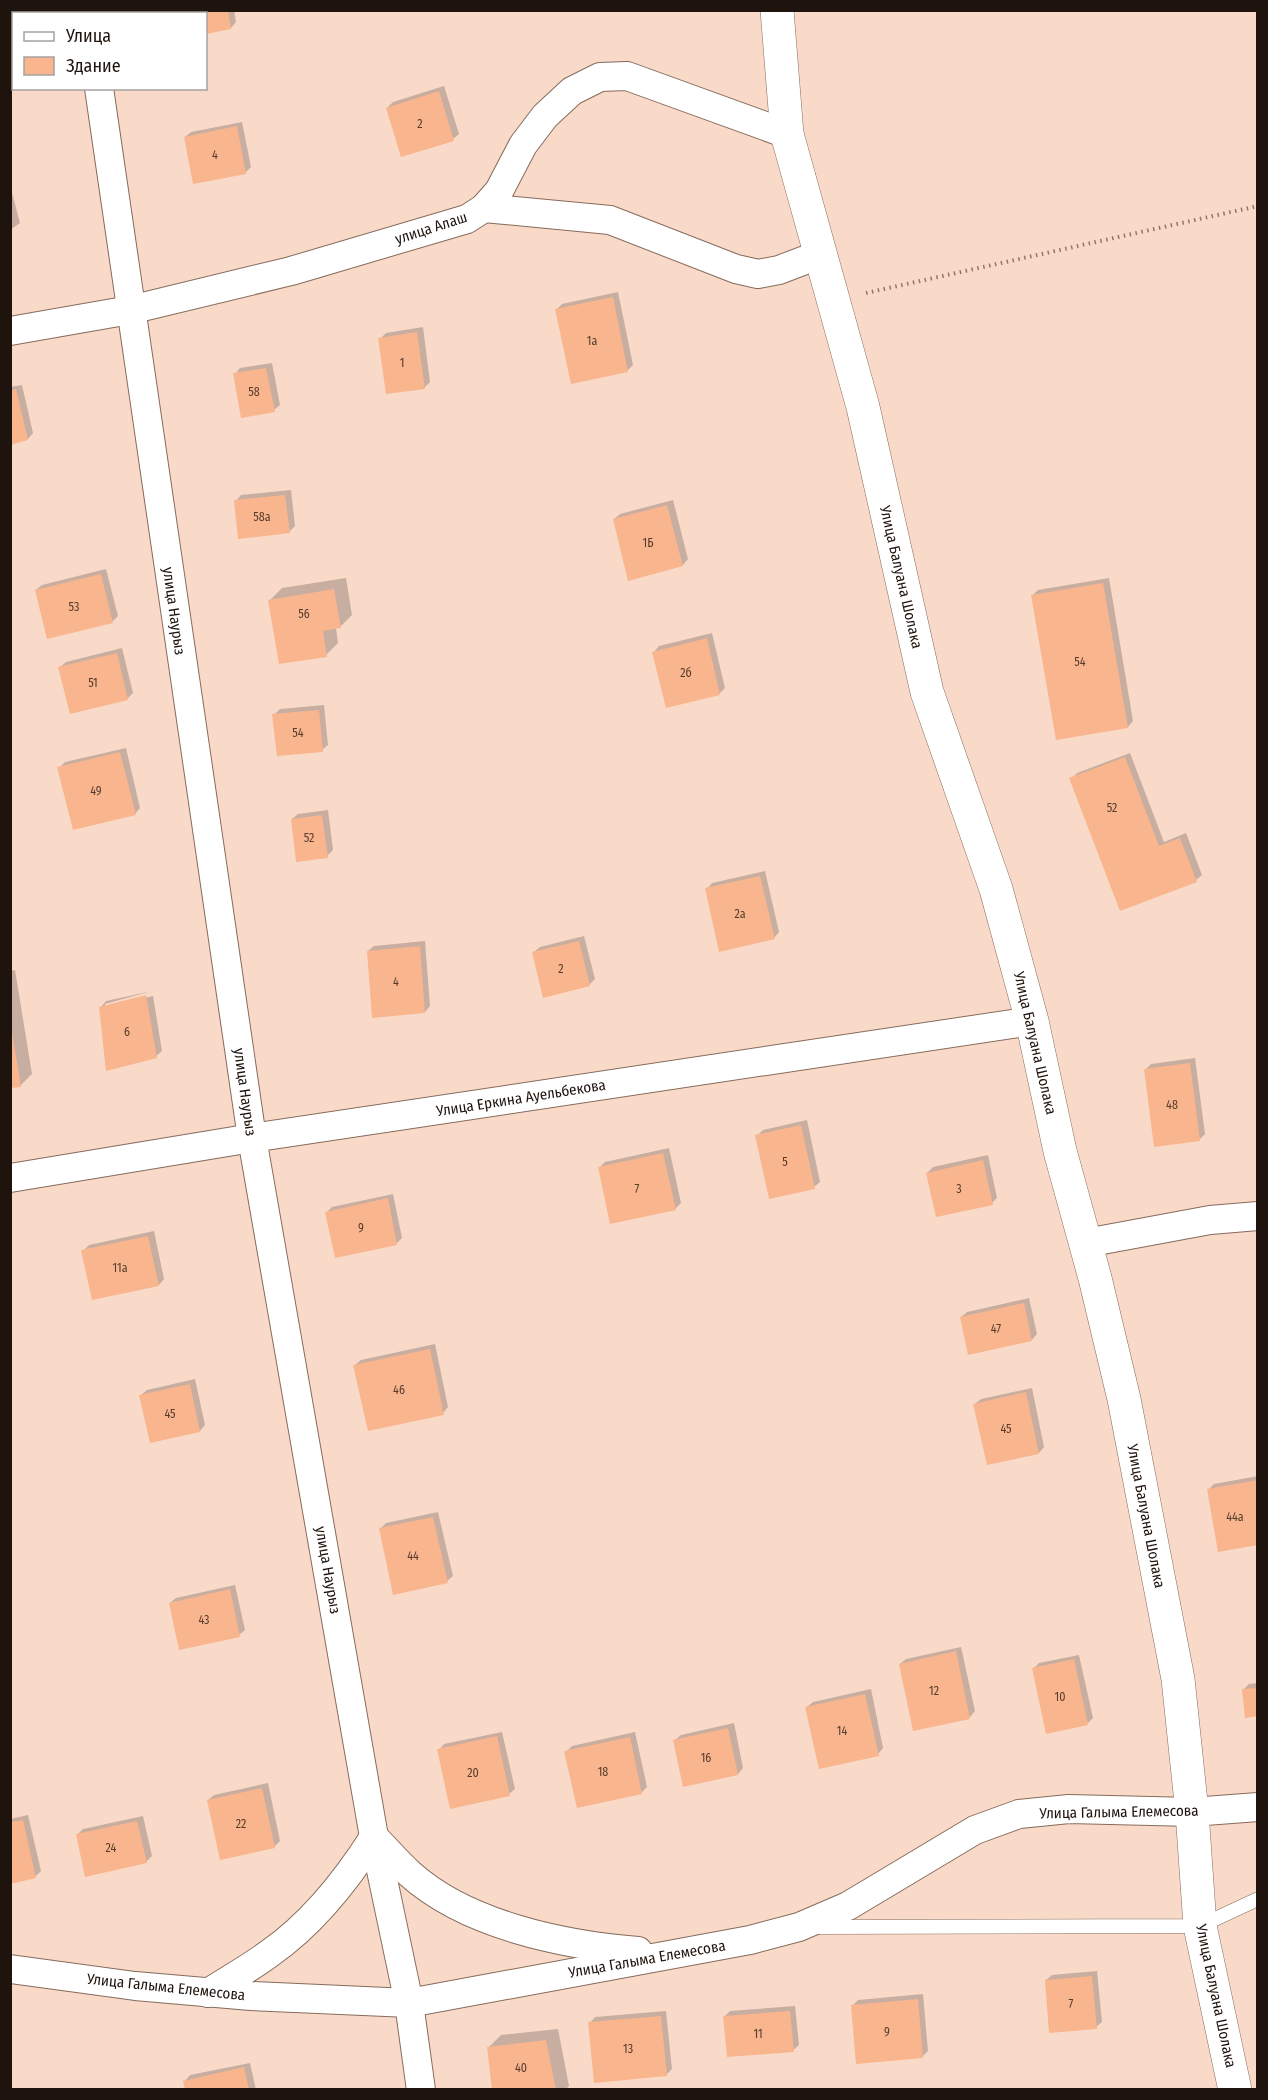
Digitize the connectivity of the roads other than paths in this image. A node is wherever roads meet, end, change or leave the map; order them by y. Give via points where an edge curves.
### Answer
1 (777, 10) edge
2 (99, 90) edge
3 (788, 134) junction
4 (484, 208) junction
5 (821, 254) junction
6 (130, 310) junction
7 (10, 330) edge
8 (1032, 1021) junction
9 (252, 1138) junction
10 (10, 1178) edge
11 (1257, 1216) edge
12 (1086, 1243) junction
13 (1257, 1807) edge
14 (1192, 1812) junction
15 (374, 1837) junction
16 (1257, 1899) edge
17 (1200, 1926) junction
18 (799, 1927) junction
19 (673, 1955) junction
20 (10, 1969) edge
21 (208, 1993) junction
22 (409, 2003) junction
23 (421, 2090) edge
24 (1235, 2090) edge

1 - 3 street, Улица Балуана Шолака
2 - 6 street, улица Наурыз
3 - 4 street, улица Алаш via 627,76 600,77 572,91 545,116 523,145 500,191
3 - 5 street, Улица Балуана Шолака
4 - 5 street via 610,219 758,274
4 - 6 street, улица Алаш via 467,219 291,271
5 - 8 street, Улица Балуана Шолака via 863,407 927,692 996,888
6 - 7 street, улица Алаш
6 - 9 street, улица Наурыз
8 - 9 street, Улица Еркина Ауельбекова
8 - 12 street, Улица Балуана Шолака via 1060,1151
9 - 10 street, Улица Еркина Ауельбекова
9 - 15 street, улица Наурыз
11 - 12 street via 1210,1220
12 - 14 street, Улица Балуана Шолака via 1124,1399 1178,1679
13 - 14 street, Улица Галыма Елемесова
14 - 17 street, Улица Балуана Шолака
14 - 18 street, Улица Галыма Елемесова via 1070,1809 1019,1814 975,1830 848,1906
15 - 19 street via 411,1875 447,1899 512,1928 582,1946
15 - 21 street via 352,1872 319,1911 271,1953
15 - 22 street, улица Наурыз
16 - 17 lane
17 - 18 lane
17 - 24 street, Улица Балуана Шолака
18 - 19 street, Улица Галыма Елемесова
19 - 22 street, Улица Галыма Елемесова
20 - 21 street, Улица Галыма Елемесова
21 - 22 street, Улица Галыма Елемесова
22 - 23 street, улица Наурыз

